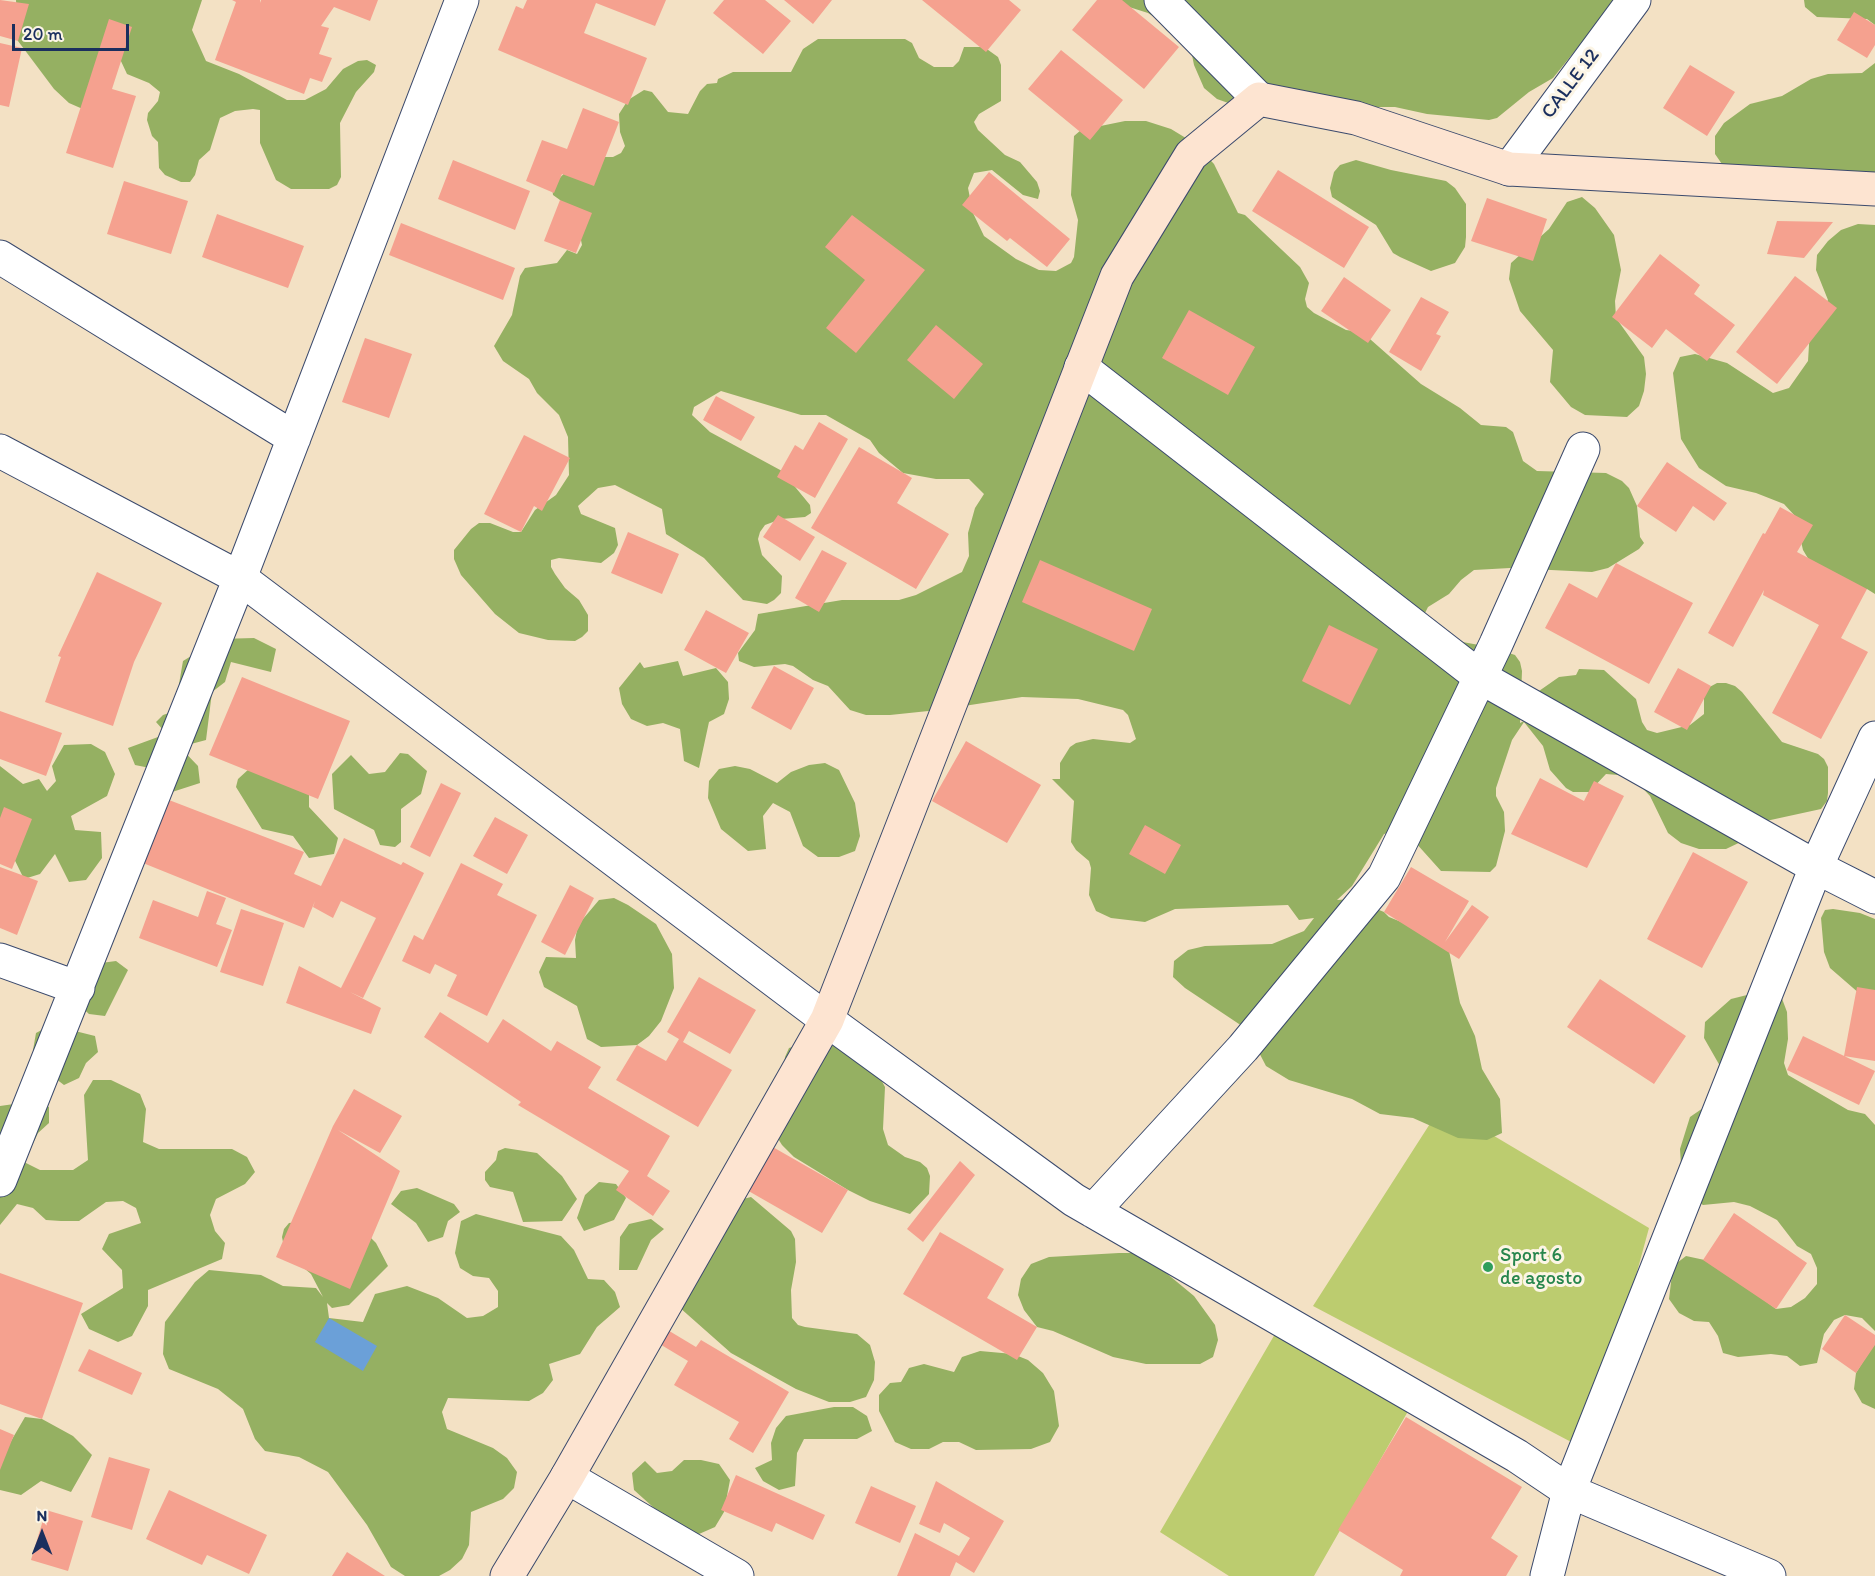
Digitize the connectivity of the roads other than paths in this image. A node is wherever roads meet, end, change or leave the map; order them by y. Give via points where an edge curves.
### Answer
1 (462, 0) edge
2 (1161, 0) edge
3 (1634, 0) edge
4 (1259, 99) junction
5 (1509, 169) junction
6 (1875, 189) edge
7 (0, 257) edge
8 (1081, 367) junction
9 (294, 438) junction
10 (1583, 449) dead end
11 (0, 451) edge
12 (240, 578) junction
13 (1480, 676) junction
14 (1875, 738) edge
15 (1816, 867) junction
16 (1875, 897) edge
17 (0, 960) edge
18 (78, 988) junction
19 (827, 1020) junction
20 (0, 1180) edge
21 (1093, 1212) junction
22 (567, 1477) junction
23 (1569, 1491) junction
24 (507, 1576) edge
25 (737, 1576) edge
26 (1547, 1576) edge
27 (1769, 1576) edge

1 - 9 street
2 - 4 street
3 - 5 street, CALLE 12
4 - 5 street via 1356,118
4 - 8 street via 1191,155 1117,276
5 - 6 street
7 - 9 street
8 - 13 street
8 - 19 street
9 - 12 street
10 - 13 street
11 - 12 street
12 - 18 street
12 - 19 street
13 - 15 street
13 - 21 street via 1384,877 1243,1048
14 - 15 street
15 - 16 street
15 - 23 street
17 - 18 street
18 - 20 street
19 - 21 street
19 - 22 street
21 - 23 street via 1517,1456
22 - 24 street
22 - 25 street
23 - 26 street
23 - 27 street

